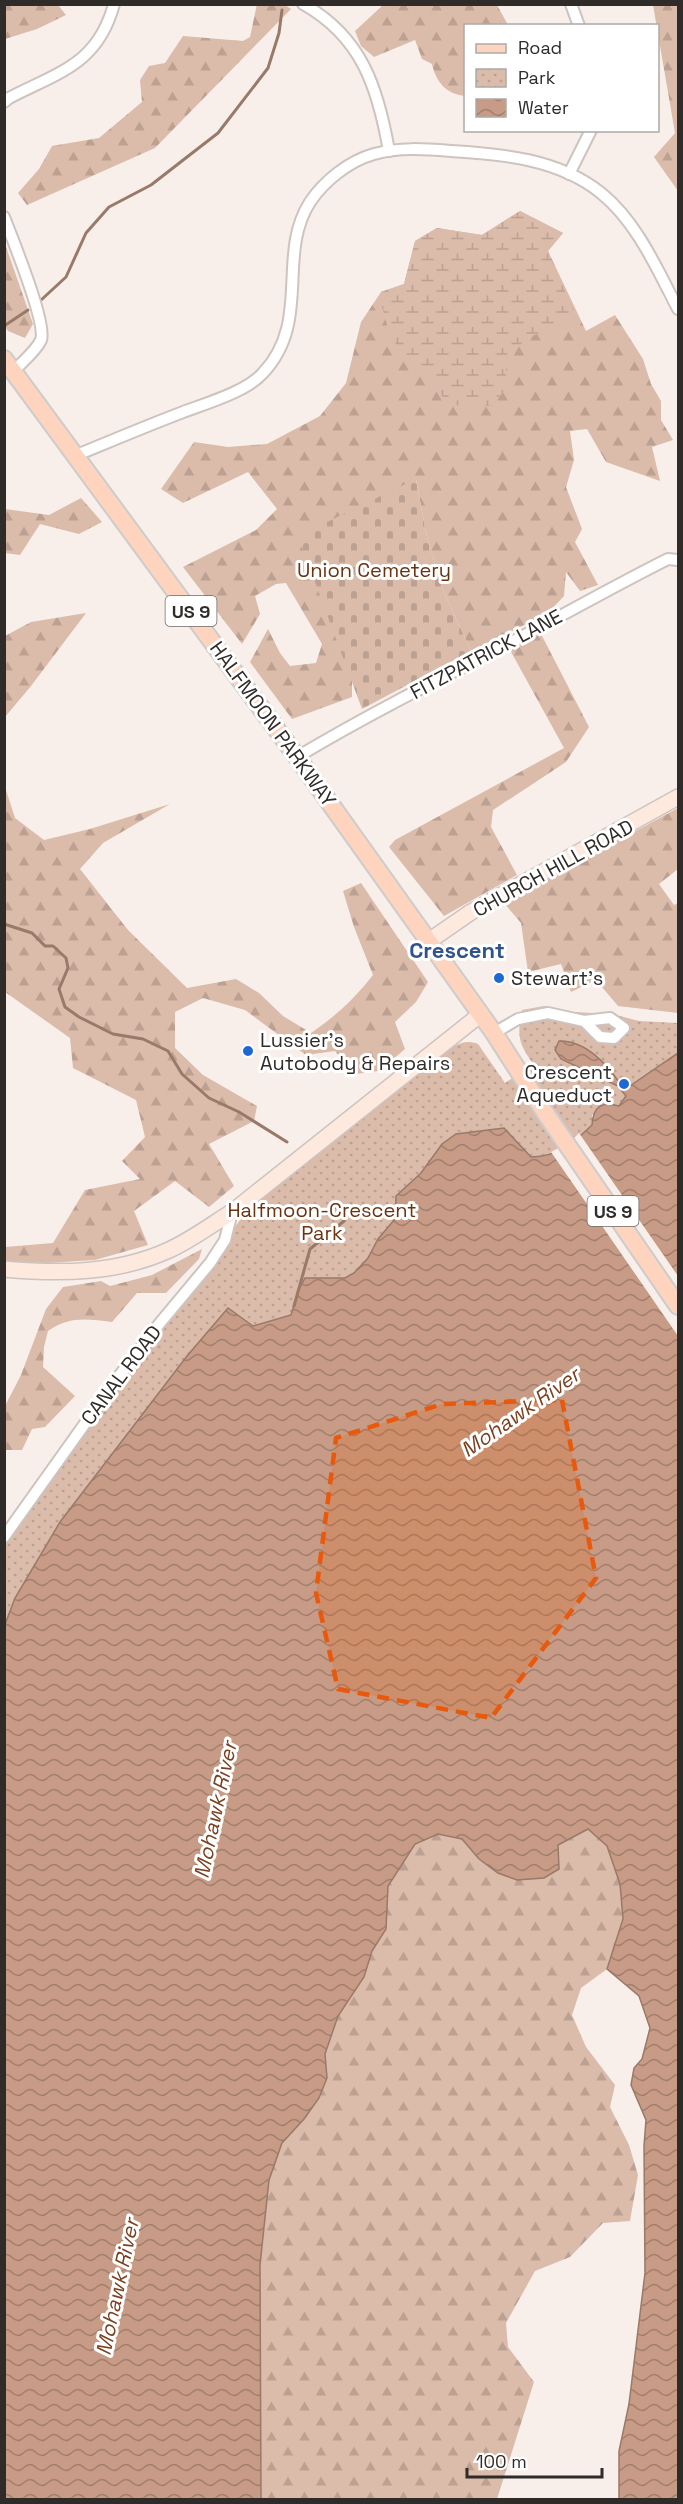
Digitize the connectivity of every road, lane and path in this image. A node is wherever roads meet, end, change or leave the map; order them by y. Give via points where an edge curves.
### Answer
1 (114, 4) edge
2 (303, 4) edge
3 (571, 4) edge
4 (578, 24) edge
5 (6, 99) edge
6 (590, 132) edge
7 (389, 151) junction
8 (569, 174) junction
9 (4, 217) edge
10 (678, 309) edge
11 (9, 365) edge
12 (77, 455) junction
13 (678, 560) edge
14 (297, 757) junction
15 (678, 798) edge
16 (429, 941) junction
17 (481, 1014) junction
18 (584, 1021) dead end
19 (494, 1033) junction
20 (232, 1212) junction
21 (4, 1269) edge
22 (678, 1306) edge
23 (4, 1537) edge

1 - 5 street via 103,34 80,62
2 - 7 street via 327,20 359,56 378,97
3 - 4 street
6 - 8 street
7 - 8 street via 494,154 521,158
7 - 12 street via 372,154 348,166 326,182 309,203 294,257 292,310 286,337 262,375 235,391
8 - 10 street via 586,182 622,213
9 - 11 street via 43,332 40,342
11 - 12 main road, HALFMOON PARKWAY / US 9
12 - 14 main road, HALFMOON PARKWAY / US 9
13 - 14 street, FITZPATRICK LANE via 668,559 584,602
14 - 16 main road, HALFMOON PARKWAY / US 9
15 - 16 main road, CHURCH HILL ROAD via 471,912
16 - 17 main road, HALFMOON PARKWAY / US 9
17 - 19 main road, HALFMOON PARKWAY / US 9
17 - 20 main road
18 - 19 street via 548,1013 518,1019
19 - 22 main road, US 9
20 - 21 main road via 167,1251 134,1261 98,1270 54,1273
20 - 23 street, CANAL ROAD via 225,1240 210,1263 122,1372

